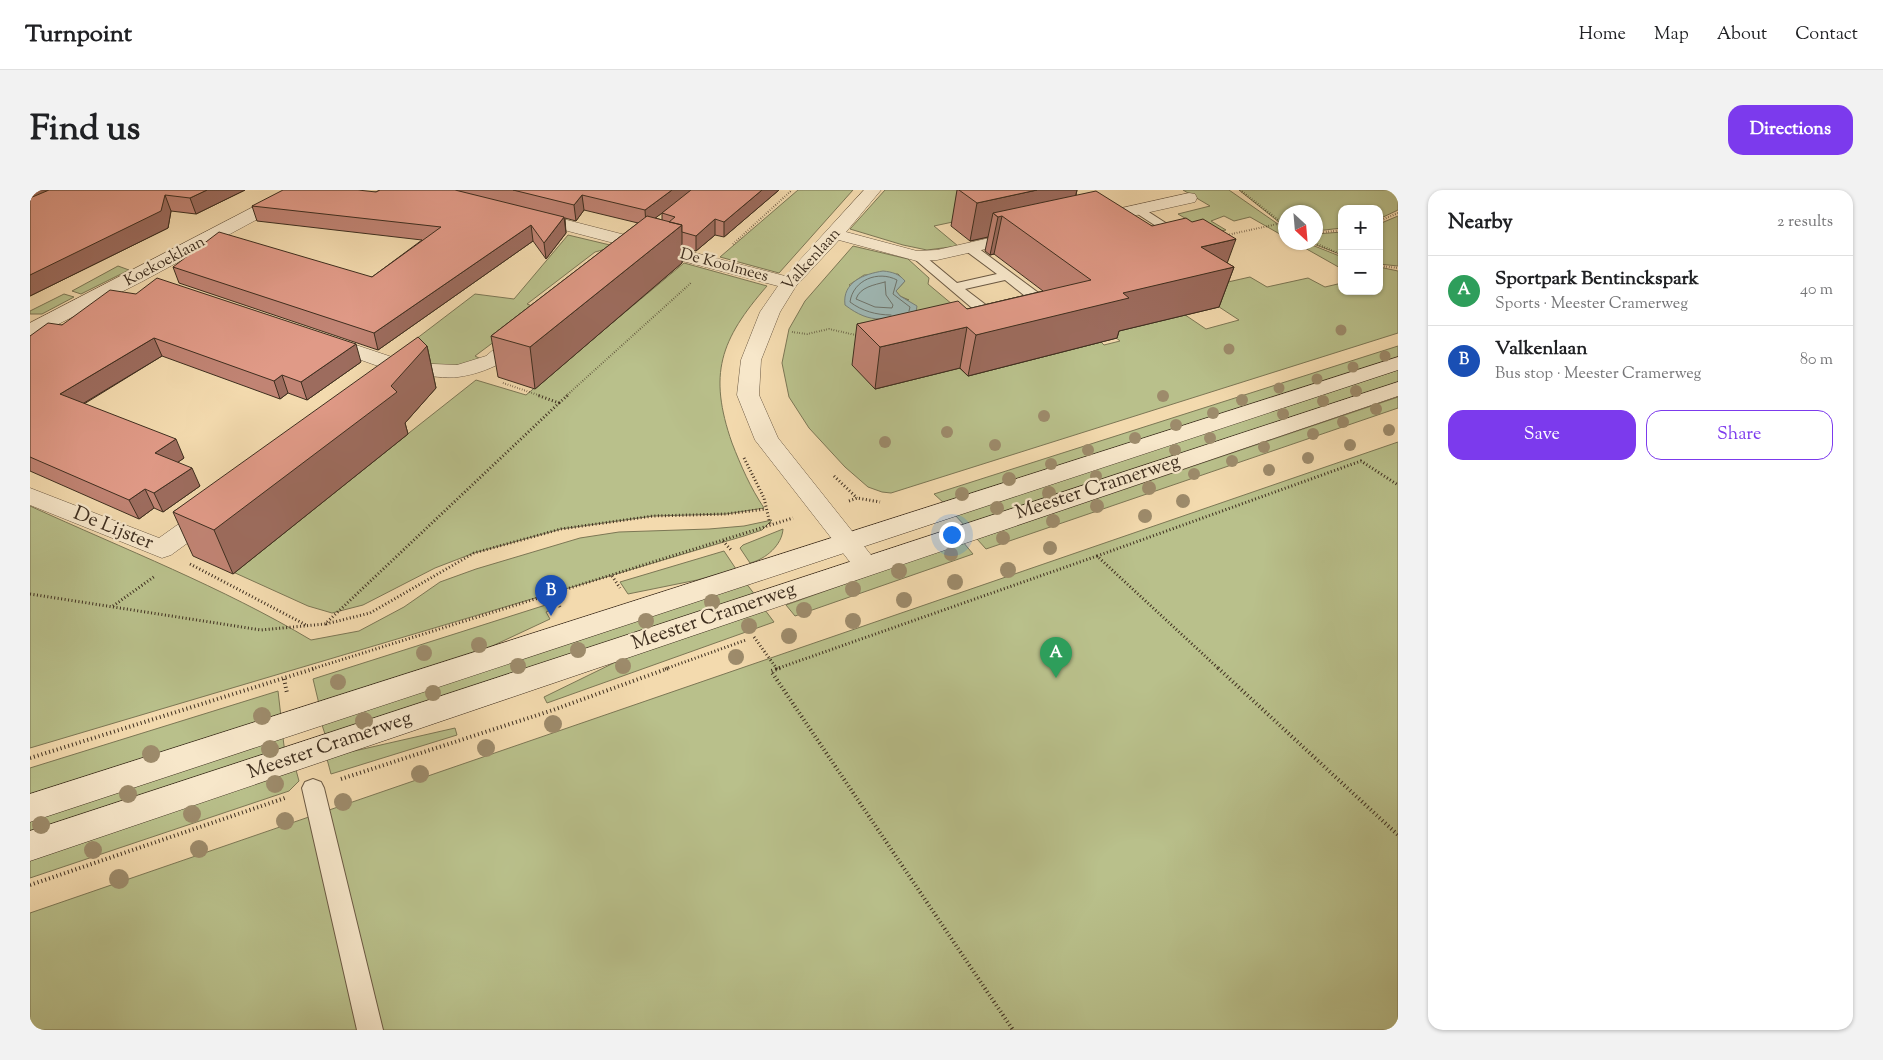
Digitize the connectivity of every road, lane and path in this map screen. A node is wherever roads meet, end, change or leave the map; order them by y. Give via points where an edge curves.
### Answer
1 (298, 190) edge
2 (792, 190) edge
3 (874, 190) edge
4 (1240, 190) edge
5 (1189, 198) dead end
6 (1137, 210) junction
7 (512, 211) edge
8 (1398, 213) edge
9 (1383, 219) edge
10 (1278, 220) edge
11 (1072, 224) edge
12 (1278, 224) edge
13 (1338, 230) edge
14 (1044, 231) edge
15 (1323, 232) edge
16 (835, 234) junction
17 (642, 238) junction
18 (1192, 243) joint
19 (1323, 246) edge
20 (970, 248) junction
21 (1338, 253) edge
22 (916, 256) junction
23 (614, 260) edge
24 (713, 263) junction
25 (1383, 266) edge
26 (1398, 268) edge
27 (1007, 276) junction
28 (136, 277) junction
29 (789, 283) junction
30 (164, 286) edge
31 (955, 287) junction
32 (538, 322) edge
33 (764, 328) junction
34 (30, 331) edge
35 (305, 334) edge
36 (867, 337) edge
37 (1398, 363) edge
38 (475, 367) junction
39 (408, 369) junction
40 (384, 386) edge
41 (1398, 389) edge
42 (560, 403) junction
43 (1398, 485) edge
44 (30, 496) edge
45 (233, 497) edge
46 (882, 502) dead end
47 (766, 509) dead end
48 (822, 510) junction
49 (848, 541) junction
50 (170, 553) junction
51 (1097, 556) junction
52 (866, 565) junction
53 (612, 576) junction
54 (622, 593) dead end
55 (30, 594) edge
56 (553, 594) junction
57 (113, 607) junction
58 (562, 612) dead end
59 (325, 624) junction
60 (307, 626) junction
61 (754, 637) dead end
62 (777, 669) junction
63 (30, 758) edge
64 (313, 788) dead end
65 (30, 808) edge
66 (1398, 835) edge
67 (30, 846) edge
68 (370, 1030) edge
69 (1013, 1030) edge

1 - 28 street, Koekoeklaan
2 - 24 path
3 - 16 street, Valkenlaan
4 - 10 path
5 - 6 street
6 - 11 street
6 - 18 lane
7 - 17 street, De Koolmees
8 - 9 path
12 - 18 path
13 - 15 path
14 - 20 street
16 - 22 street
16 - 29 street, Valkenlaan
17 - 23 street
17 - 24 street, De Koolmees
19 - 21 path
20 - 22 street
20 - 27 lane
22 - 31 lane
24 - 29 street, De Koolmees
24 - 42 path
25 - 26 path
27 - 31 lane
27 - 31 lane via 1035,297 983,310
28 - 30 street
28 - 34 street, Koekoeklaan
29 - 33 street, Valkenlaan via 770,312
32 - 38 street via 493,360
33 - 36 path via 807,334 828,330
33 - 48 street, Valkenlaan via 751,360 748,395 767,440
35 - 39 street
37 - 49 street, Meester Cramerweg
38 - 39 street via 457,372
38 - 42 path via 485,377
39 - 40 street
41 - 52 street, Meester Cramerweg
42 - 59 path
43 - 51 path via 1361,461
44 - 50 street, De Lijster
45 - 50 street, De Lijster
46 - 48 path via 857,498
47 - 59 path via 726,514 653,516 562,529 474,553 370,613
48 - 49 street, Valkenlaan
48 - 53 path
49 - 52 street, Valkenlaan
49 - 65 street, Meester Cramerweg
50 - 57 path
50 - 60 path
51 - 62 path
51 - 66 path
52 - 67 street, Meester Cramerweg
53 - 54 path
53 - 56 path
55 - 57 path
56 - 58 path
56 - 63 path
57 - 60 path via 261,630
59 - 60 path
61 - 62 path
62 - 69 path via 771,671
64 - 68 lane

